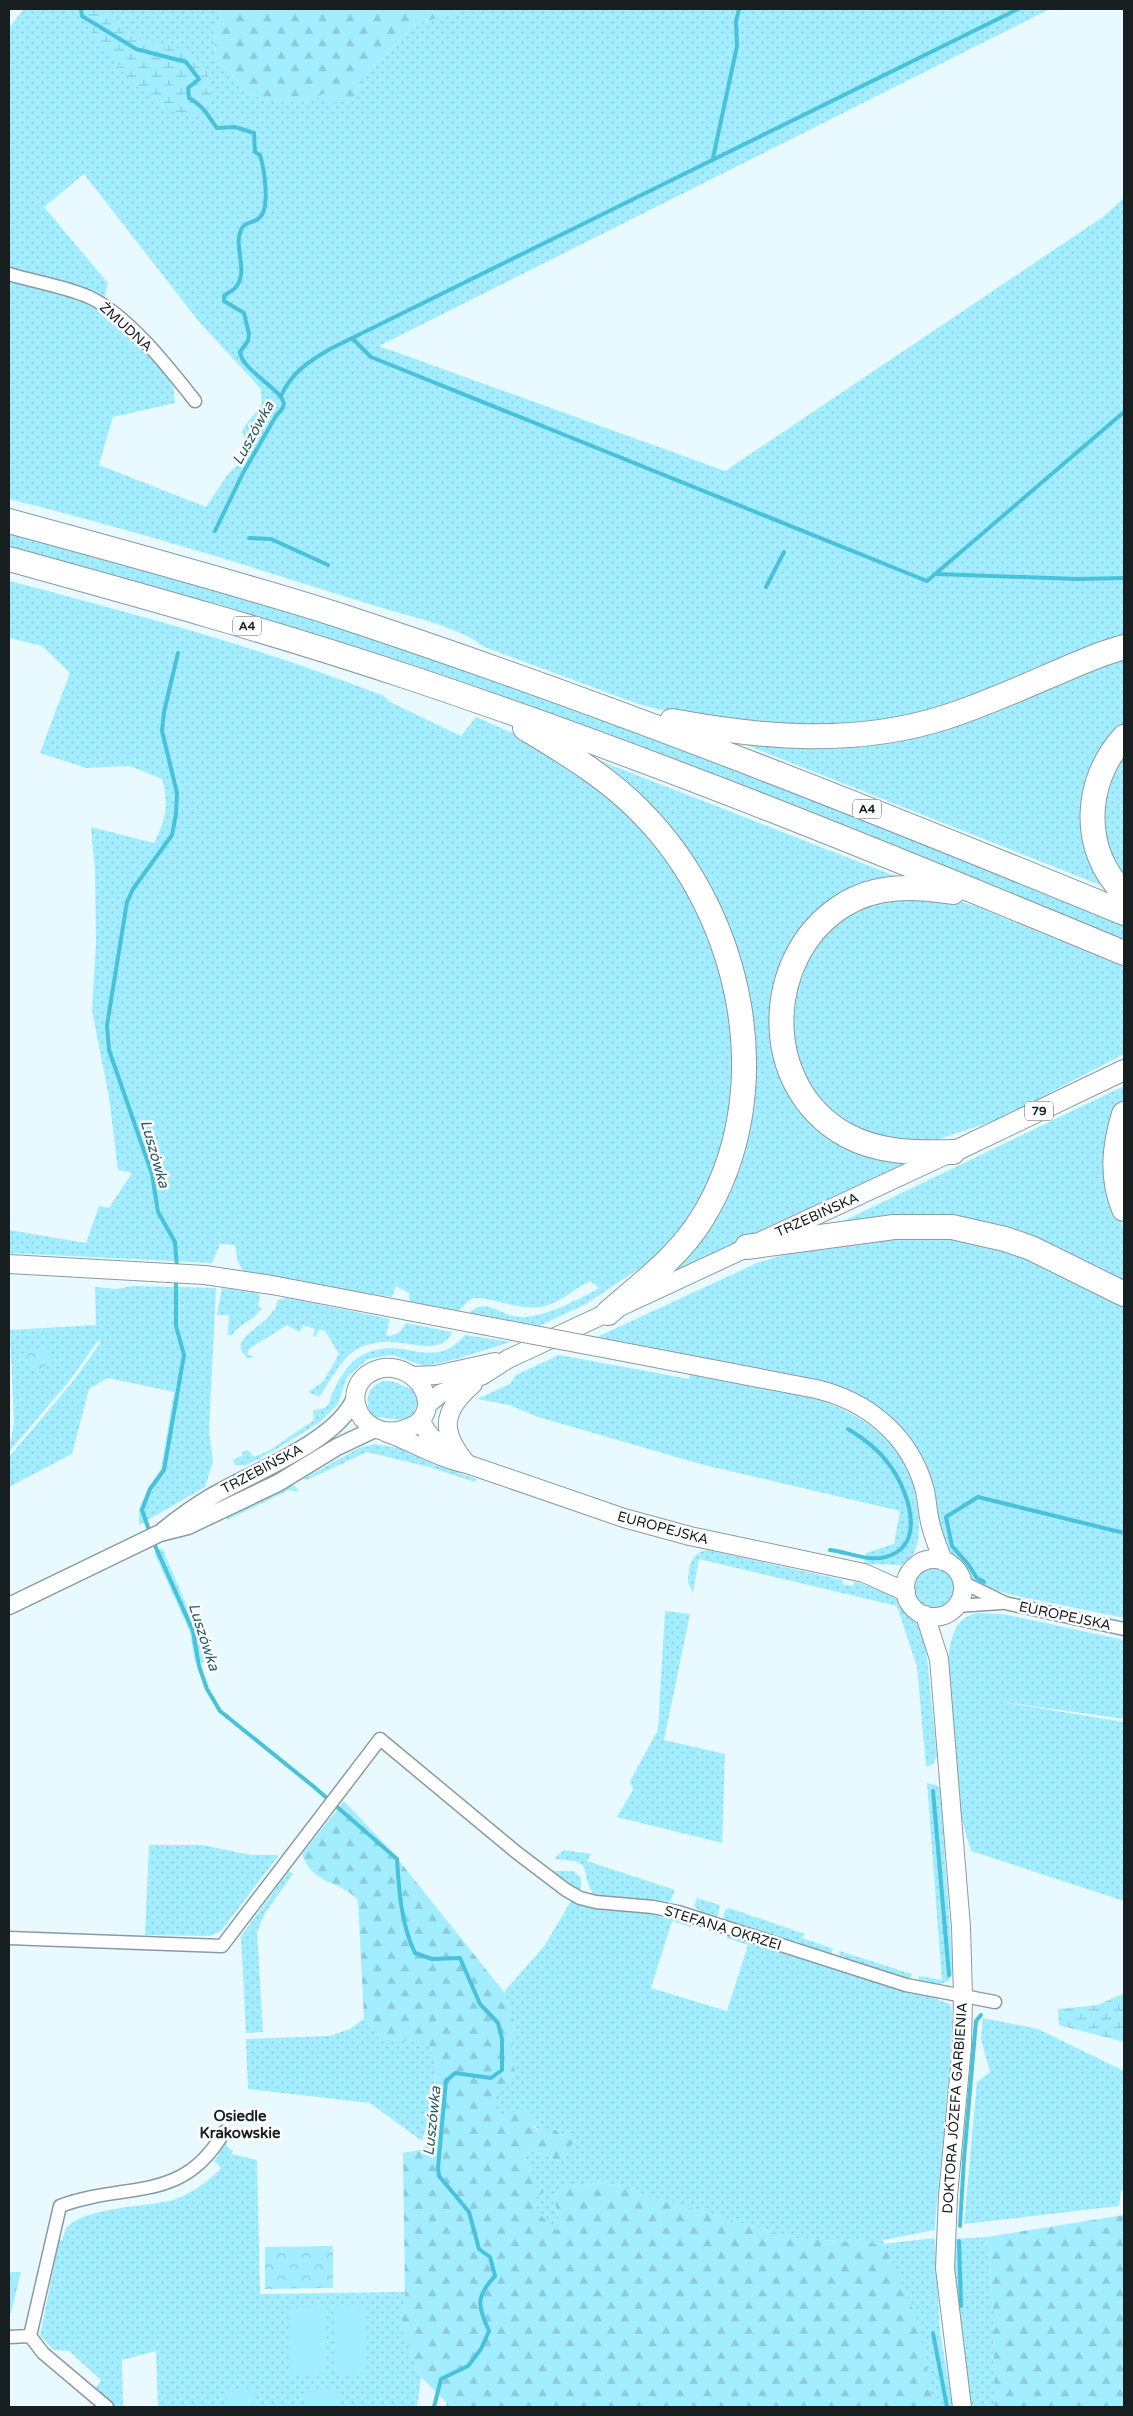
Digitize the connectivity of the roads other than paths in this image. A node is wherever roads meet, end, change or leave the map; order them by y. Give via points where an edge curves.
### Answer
1 (9, 274) edge
2 (195, 401) dead end
3 (9, 522) edge
4 (9, 559) edge
5 (1124, 647) edge
6 (483, 702) junction
7 (609, 709) junction
8 (1124, 737) edge
9 (1124, 893) edge
10 (994, 899) junction
11 (1124, 913) edge
12 (1124, 953) edge
13 (1124, 1070) edge
14 (1124, 1114) edge
15 (953, 1152) junction
16 (1124, 1209) edge
17 (747, 1247) junction
18 (9, 1264) edge
19 (1124, 1294) edge
20 (608, 1313) junction
21 (508, 1359) junction
22 (483, 1375) junction
23 (412, 1376) junction
24 (355, 1398) junction
25 (423, 1413) junction
26 (380, 1431) junction
27 (467, 1464) junction
28 (929, 1520) junction
29 (160, 1533) junction
30 (943, 1561) junction
31 (916, 1568) junction
32 (864, 1573) junction
33 (962, 1582) junction
34 (906, 1592) junction
35 (1005, 1603) junction
36 (9, 1606) edge
37 (952, 1610) junction
38 (925, 1616) junction
39 (1124, 1629) edge
40 (939, 1659) junction
41 (9, 1938) edge
42 (963, 1996) junction
43 (995, 2002) dead end
44 (224, 2132) dead end
45 (30, 2336) junction
46 (9, 2337) edge
47 (107, 2407) edge
48 (962, 2407) edge

1 - 2 street, ŻMUDNA via 75,292 102,304 146,344
3 - 7 highway, A4 via 165,563 314,608
4 - 6 highway, A4 via 283,636
5 - 7 highway via 946,717 876,732 825,737 757,735
6 - 10 highway, A4 via 684,775
6 - 20 highway via 598,774 649,820 683,864 705,902 724,948 735,988 742,1031 744,1076 739,1123 727,1168 712,1201 687,1239
7 - 11 highway, A4
8 - 9 highway via 1098,776 1092,812 1102,862
10 - 12 highway, A4
10 - 15 highway via 914,886 856,899 830,915 808,937 792,963 783,992 781,1027 785,1056 801,1092 818,1113 846,1135 874,1146 900,1152
13 - 15 main road, TRZEBIŃSKA / 79
14 - 16 highway via 1118,1133 1115,1170
15 - 17 main road, TRZEBIŃSKA / 79
17 - 19 highway via 894,1227 952,1227 1031,1248
17 - 20 main road, TRZEBIŃSKA / 79
18 - 28 main road, bridge via 189,1274 263,1283 816,1389 860,1405 886,1425 906,1448 923,1485
20 - 21 main road, TRZEBIŃSKA / 79
21 - 22 main road, TRZEBIŃSKA / 79
21 - 23 main road, TRZEBIŃSKA / 79 via 436,1375
22 - 25 main road, TRZEBIŃSKA / 79 via 440,1394
22 - 27 main road via 456,1400 449,1416 451,1441
23 - 24 main road, 79 via 394,1368 374,1371 359,1383
23 - 25 main road via 424,1387
24 - 26 main road via 362,1419
24 - 29 street, TRZEBIŃSKA / 79 via 348,1413 319,1437 211,1497
25 - 26 main road, 79 via 407,1429
25 - 27 main road, EUROPEJSKA via 438,1444
26 - 27 main road, EUROPEJSKA
26 - 29 street, TRZEBIŃSKA / 79 via 337,1447 278,1483 188,1526
27 - 32 main road, EUROPEJSKA via 637,1522
28 - 30 main road
28 - 31 main road
29 - 36 street, TRZEBIŃSKA / 79
30 - 31 main road via 930,1560
30 - 33 main road via 956,1569
31 - 32 main road, EUROPEJSKA
31 - 34 main road via 906,1582
32 - 34 main road, EUROPEJSKA
33 - 35 street, EUROPEJSKA
33 - 37 main road via 962,1595
34 - 38 main road via 913,1608
35 - 37 street, EUROPEJSKA
35 - 39 street, EUROPEJSKA
37 - 38 main road via 934,1617
37 - 40 main road, DOKTORA JÓZEFA GARBIENIA
38 - 40 main road, DOKTORA JÓZEFA GARBIENIA
40 - 42 main road, DOKTORA JÓZEFA GARBIENIA via 961,1927
41 - 42 street, STEFANA OKRZEI via 222,1946 380,1739 516,1852 580,1898 678,1912 868,1974
42 - 43 street, STEFANA OKRZEI
42 - 48 main road, DOKTORA JÓZEFA GARBIENIA via 945,2268
44 - 45 street via 199,2165 180,2178 153,2187 60,2206
45 - 46 street
45 - 47 street via 43,2353

